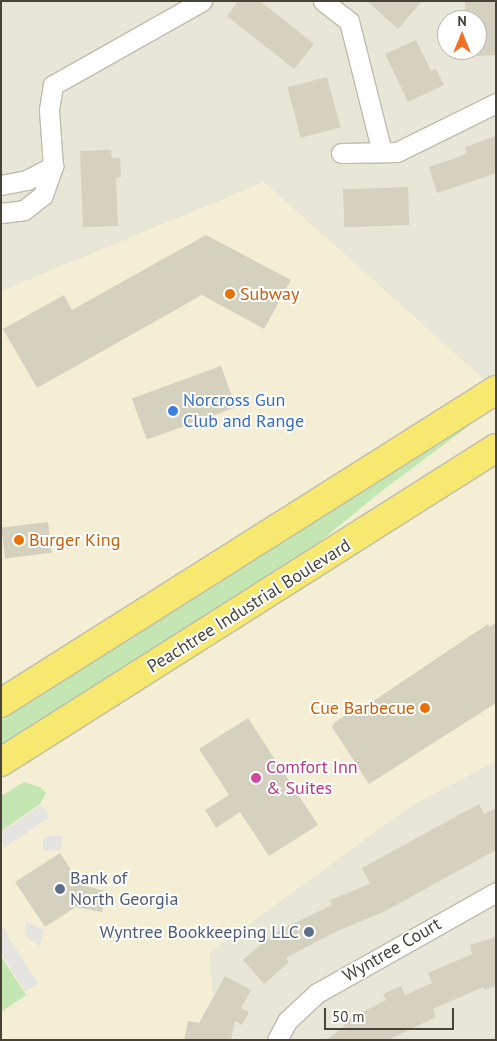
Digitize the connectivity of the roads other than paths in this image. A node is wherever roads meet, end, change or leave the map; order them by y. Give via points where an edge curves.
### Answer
1 (202, 1) edge
2 (323, 1) edge
3 (496, 103) edge
4 (382, 152) junction
5 (340, 153) dead end
6 (53, 166) junction
7 (1, 185) edge
8 (1, 213) edge
9 (496, 390) edge
10 (496, 448) edge
11 (48, 673) junction
12 (1, 686) edge
13 (1, 703) edge
14 (1, 762) edge
15 (496, 892) edge
16 (277, 1040) edge

1 - 6 street via 53,85 49,110
2 - 4 street via 349,21
3 - 4 street via 397,152
4 - 5 street
6 - 7 street via 27,180
6 - 8 street via 43,195 24,210
9 - 11 highway
10 - 14 highway, Peachtree Industrial Boulevard
11 - 12 highway
11 - 13 highway
15 - 16 street, Wyntree Court via 317,994 287,1021

